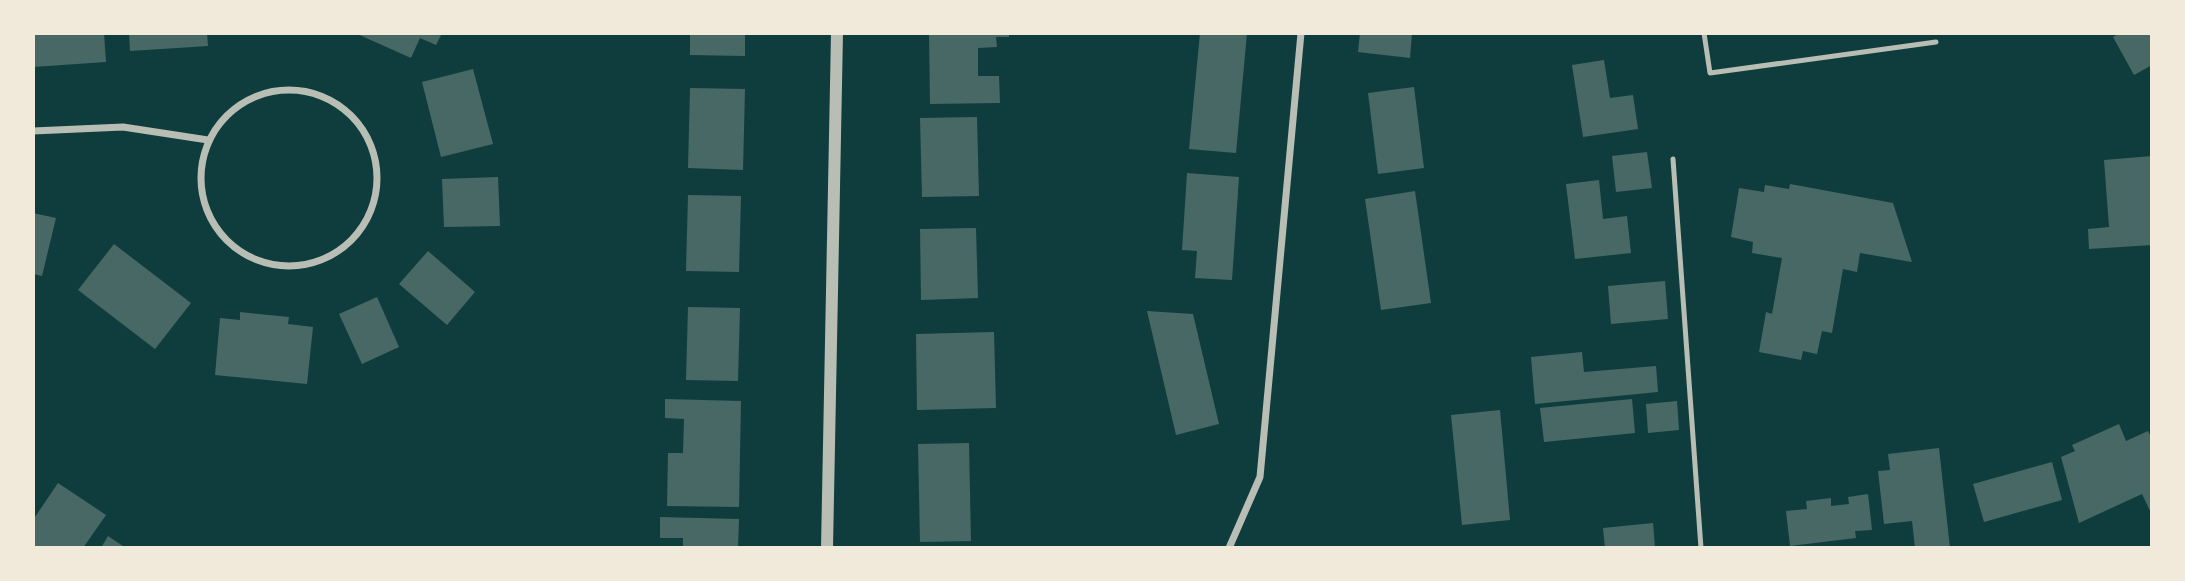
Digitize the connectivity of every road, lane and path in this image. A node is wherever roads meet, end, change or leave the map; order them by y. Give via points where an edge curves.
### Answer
1 (838, 33) edge
2 (1301, 33) edge
3 (1704, 33) edge
4 (1936, 43) dead end
5 (33, 131) edge
6 (208, 140) junction
7 (1673, 159) dead end
8 (827, 548) edge
9 (1229, 548) edge
10 (1701, 548) edge

1 - 8 street
2 - 9 street via 1260,477
3 - 4 lane via 1710,73
5 - 6 street via 123,127
6 - 6 street via 228,112 263,92 308,90 344,107 370,140 378,187 358,236 325,261 276,268 236,251 208,218 200,187
7 - 10 lane

